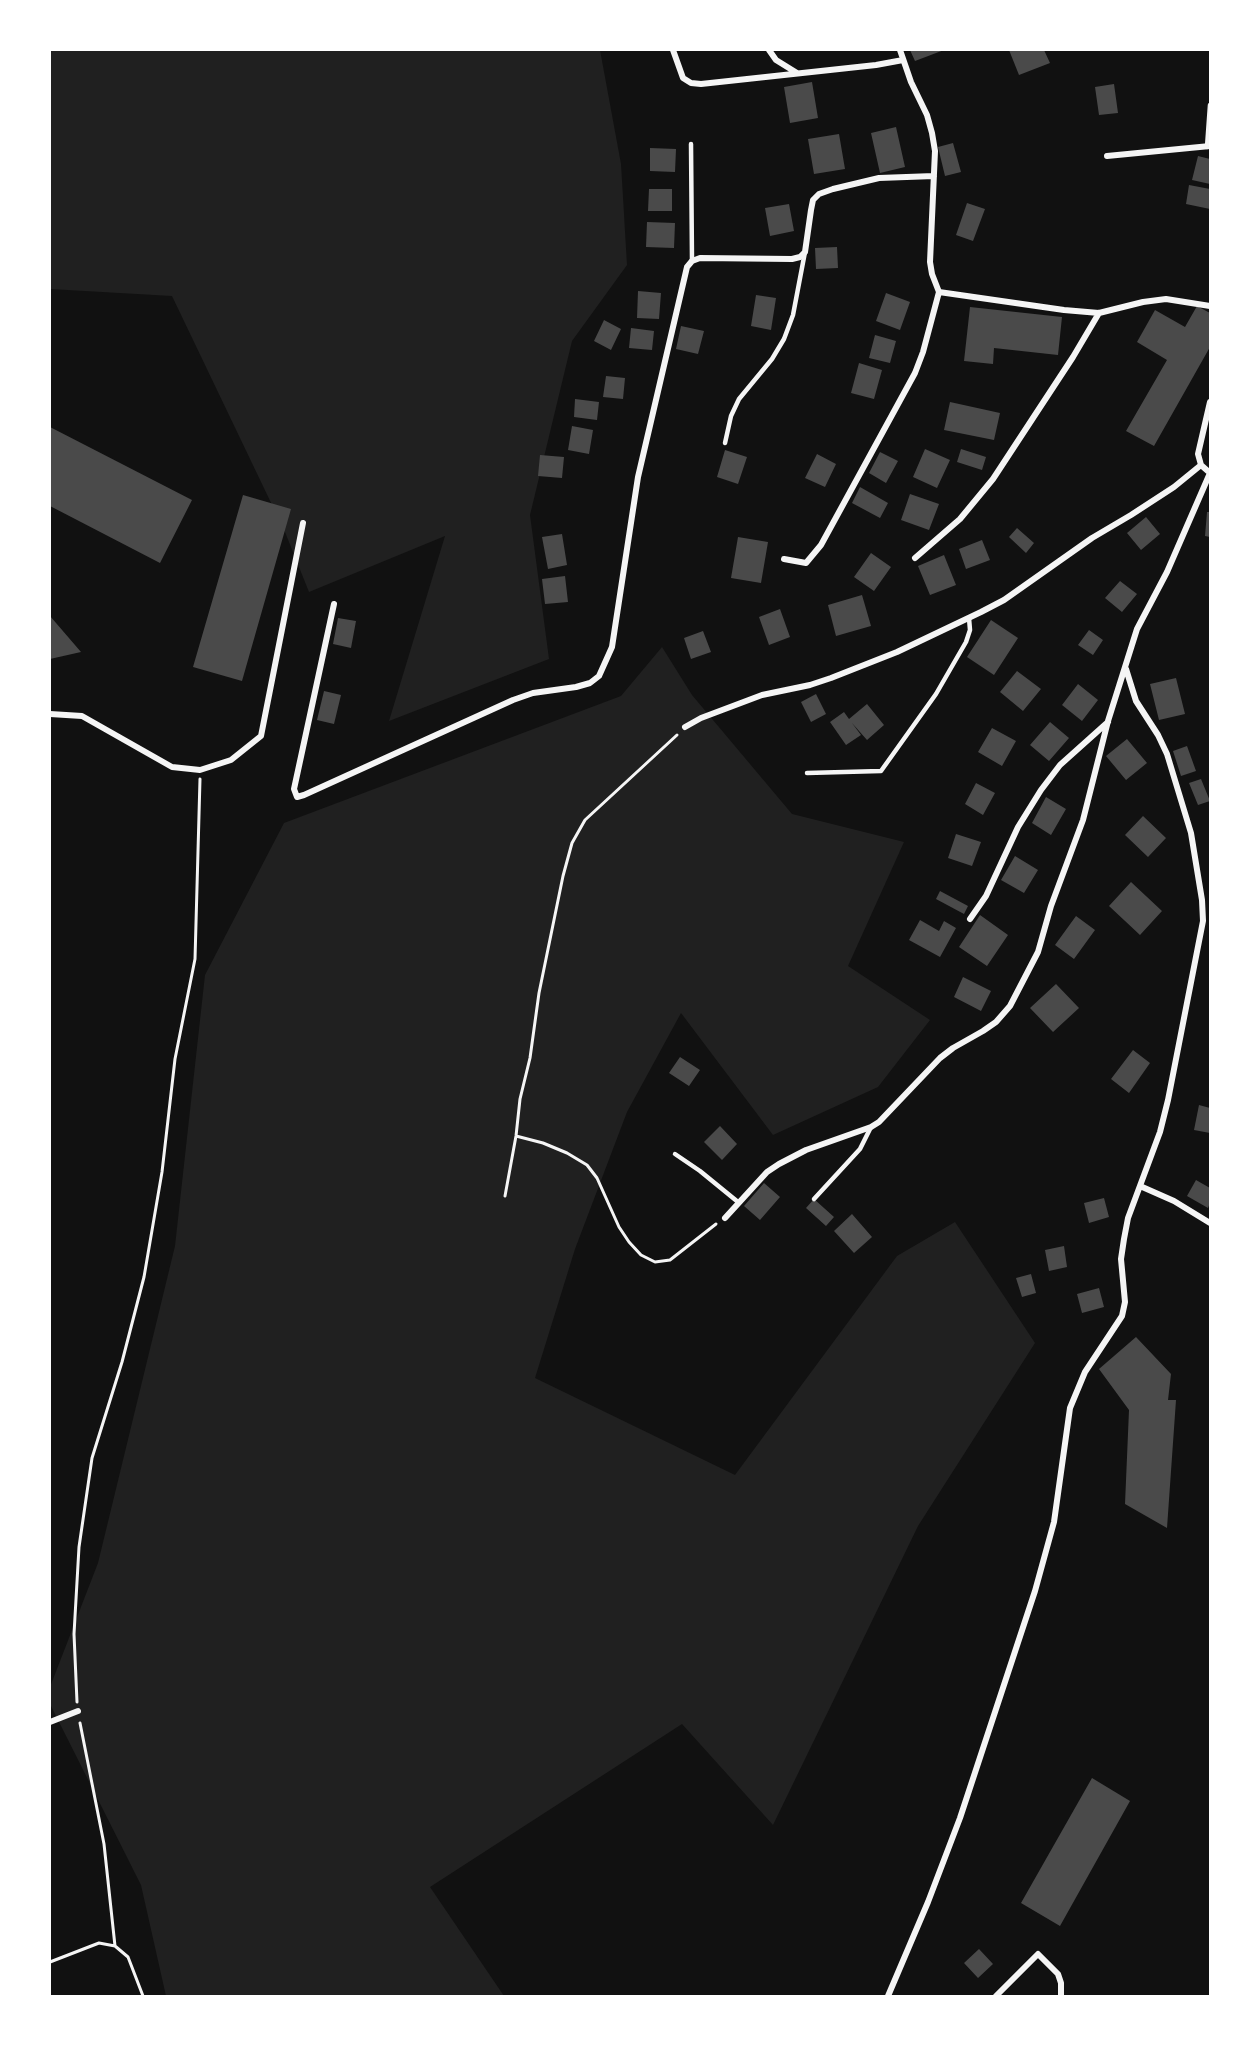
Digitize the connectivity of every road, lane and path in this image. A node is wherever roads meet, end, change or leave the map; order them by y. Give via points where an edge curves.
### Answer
1 (674, 50) edge
2 (769, 50) edge
3 (900, 50) edge
4 (903, 60) junction
5 (797, 73) junction
6 (1210, 105) edge
7 (691, 144) dead end
8 (1209, 147) edge
9 (1107, 156) dead end
10 (934, 176) junction
11 (806, 252) junction
12 (692, 261) junction
13 (939, 292) junction
14 (1210, 306) edge
15 (1099, 313) junction
16 (1210, 402) edge
17 (725, 443) dead end
18 (1201, 465) junction
19 (1210, 473) edge
20 (303, 523) dead end
21 (915, 558) dead end
22 (784, 559) dead end
23 (334, 604) dead end
24 (969, 618) junction
25 (1126, 669) junction
26 (50, 714) edge
27 (1108, 722) junction
28 (685, 727) joint
29 (201, 770) junction
30 (807, 773) dead end
31 (970, 919) dead end
32 (871, 1127) junction
33 (516, 1136) junction
34 (675, 1154) dead end
35 (1140, 1186) junction
36 (505, 1196) dead end
37 (814, 1199) dead end
38 (738, 1203) junction
39 (725, 1218) joint
40 (1210, 1223) edge
41 (78, 1711) junction
42 (50, 1722) edge
43 (116, 1946) junction
44 (50, 1962) edge
45 (143, 1996) edge
46 (888, 1996) edge
47 (996, 1996) edge
48 (1061, 1996) edge

1 - 5 street via 683,78 701,84
2 - 5 street via 776,60
3 - 4 street
4 - 5 street
4 - 10 street via 932,133
6 - 8 lane
7 - 12 lane
8 - 9 street
10 - 11 street via 879,178 819,194 813,200
10 - 13 street via 930,262
11 - 12 street via 792,259
11 - 17 lane via 784,339 739,399
12 - 23 street via 684,277 648,430 612,647 600,676 576,687 513,700 297,796 294,789
13 - 15 street
13 - 22 street via 915,373 822,545 806,563
14 - 15 street via 1166,299
15 - 21 street via 993,479 960,519
16 - 18 street via 1198,454
18 - 19 street
18 - 24 street via 1004,600
19 - 25 street via 1167,572 1137,629
20 - 29 street via 261,736 231,760
24 - 28 street via 831,678 752,698
24 - 30 lane via 966,642 936,694 880,771
25 - 27 street
25 - 35 street via 1136,701 1167,754 1191,833 1203,921 1168,1100
26 - 29 street via 82,716 172,767
27 - 31 street via 1060,765 1041,790
27 - 32 street via 1083,820 1043,939 1010,1006 996,1022 940,1058
28 - 33 path via 585,820 572,843 539,993
29 - 41 path via 195,959 174,1059 162,1172 144,1276 92,1458 79,1547 74,1634
32 - 37 lane via 860,1149
32 - 38 street via 779,1164
33 - 36 path
33 - 39 path via 543,1143 586,1165 597,1178 629,1242 655,1262 670,1260
34 - 38 lane
35 - 40 street
35 - 46 street via 1128,1218 1121,1259 1125,1302 1122,1316 1084,1372 1077,1390 1066,1429 1054,1522 1035,1591 960,1818
38 - 39 street
41 - 42 street
41 - 43 path via 104,1844
43 - 44 path via 99,1942
43 - 45 path via 128,1957
47 - 48 street via 1038,1954 1058,1974

